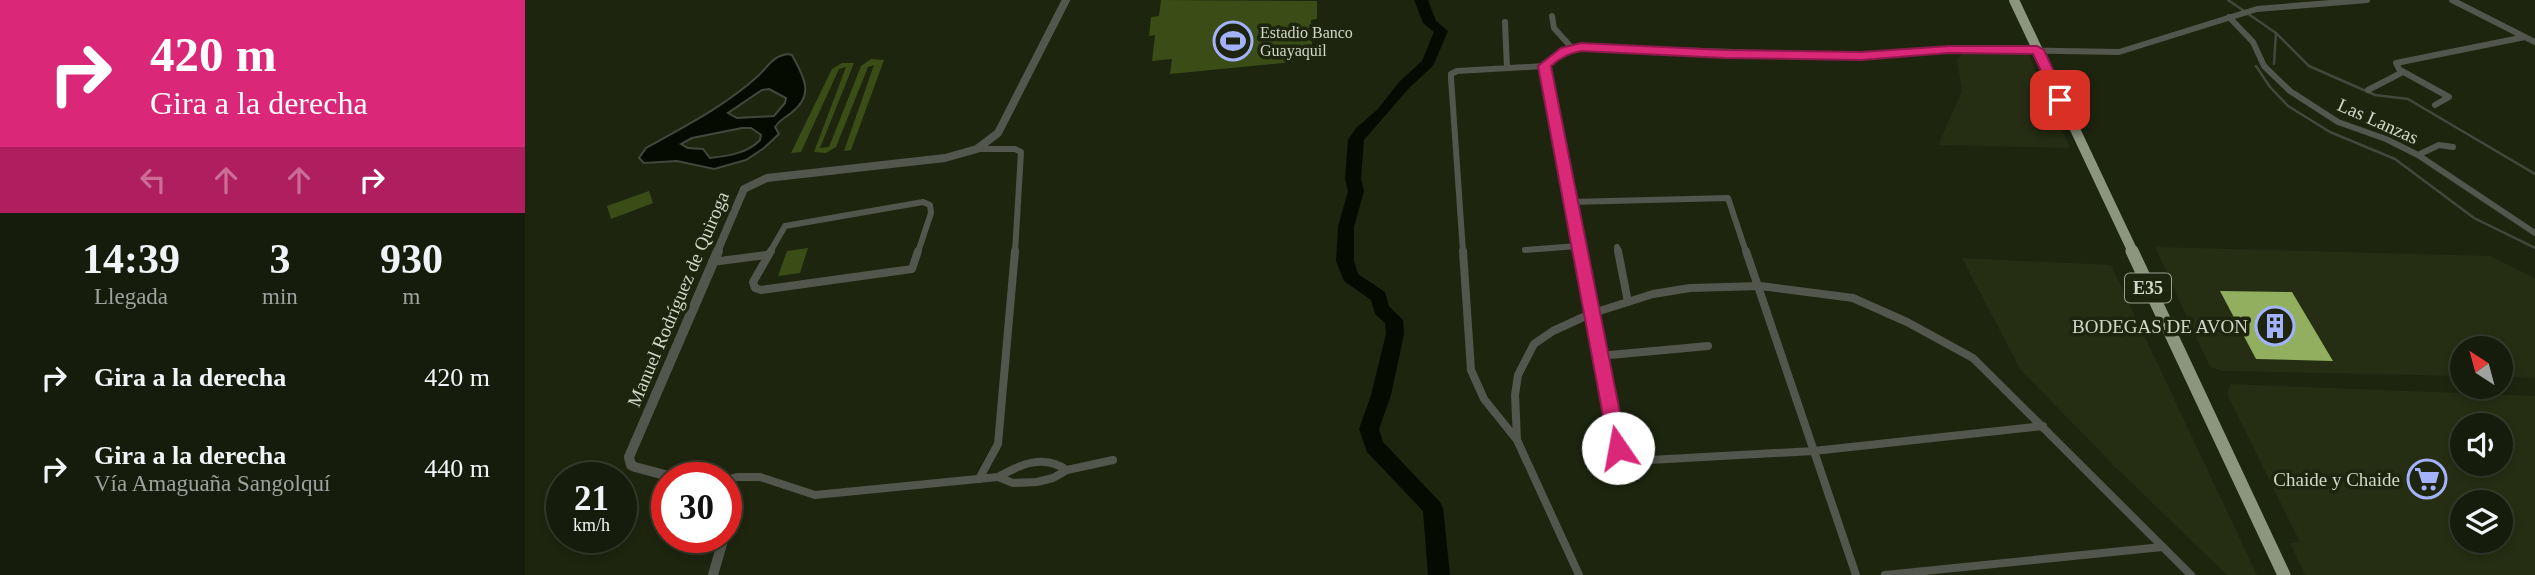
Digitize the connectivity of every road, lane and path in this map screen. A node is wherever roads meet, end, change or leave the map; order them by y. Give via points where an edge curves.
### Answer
1 (1066, 0) edge
2 (2014, 0) edge
3 (2367, 0) edge
4 (2452, 0) edge
5 (1552, 16) dead end
6 (2231, 16) junction
7 (1505, 23) dead end
8 (2525, 37) junction
9 (2535, 42) edge
10 (1572, 48) junction
11 (2037, 50) junction
12 (1545, 66) junction
13 (1507, 68) junction
14 (2399, 69) junction
15 (2368, 90) dead end
16 (2435, 105) dead end
17 (2453, 147) dead end
18 (977, 149) junction
19 (2418, 156) junction
20 (1570, 202) junction
21 (2535, 233) edge
22 (1578, 246) junction
23 (1617, 247) dead end
24 (1525, 250) dead end
25 (766, 256) junction
26 (712, 262) junction
27 (1760, 286) junction
28 (1628, 302) junction
29 (1591, 314) junction
30 (1708, 346) dead end
31 (1599, 356) junction
32 (2043, 426) junction
33 (1517, 440) junction
34 (1814, 451) junction
35 (1113, 460) dead end
36 (1067, 470) junction
37 (651, 471) edge
38 (997, 477) junction
39 (742, 478) edge
40 (979, 479) junction
41 (2162, 547) junction
42 (719, 553) edge
43 (713, 575) edge
44 (1579, 575) edge
45 (1856, 575) edge
46 (1885, 575) edge
47 (2191, 575) edge
48 (2284, 575) edge

1 - 18 street, Manuel Rodríguez de Quiroga via 998,133
2 - 11 highway, E35
3 - 6 street via 2257,9
4 - 8 street
5 - 10 street via 1554,28
6 - 11 street via 2119,52
6 - 19 street, Las Lanzas via 2253,42 2264,66 2290,91 2338,122
7 - 13 street
8 - 9 street
8 - 14 street via 2396,62
10 - 11 street via 1861,56
10 - 12 street
11 - 48 highway, E35
12 - 13 street
12 - 20 street
13 - 33 street via 1458,71 1451,78 1471,370 1490,410
14 - 15 street via 2398,75
14 - 16 street via 2449,97
17 - 19 street via 2439,145
18 - 26 street, Manuel Rodríguez de Quiroga via 945,158 757,181 744,189
18 - 40 street via 1021,152 998,444
19 - 21 street, Las Lanzas
20 - 22 street
20 - 27 street via 1728,198
22 - 24 street
22 - 29 street
23 - 28 street
25 - 25 street via 790,223 907,204 930,205 915,265 907,271 761,290 753,282
25 - 26 street
26 - 37 street, Manuel Rodríguez de Quiroga via 629,457 631,465
27 - 28 street via 1690,288
27 - 32 street via 1846,297 1906,322 1973,358
27 - 34 street
28 - 29 street
29 - 31 street
29 - 33 street via 1534,344 1523,361 1515,395
30 - 31 street
31 - 34 street via 1618,448 1632,461
32 - 34 street
32 - 41 street
33 - 44 street
34 - 45 street
35 - 36 street
36 - 38 street via 1053,478 1020,484
36 - 38 street via 1044,461
38 - 40 street
39 - 40 street via 758,475 815,495
41 - 46 street
41 - 47 street
42 - 43 street

